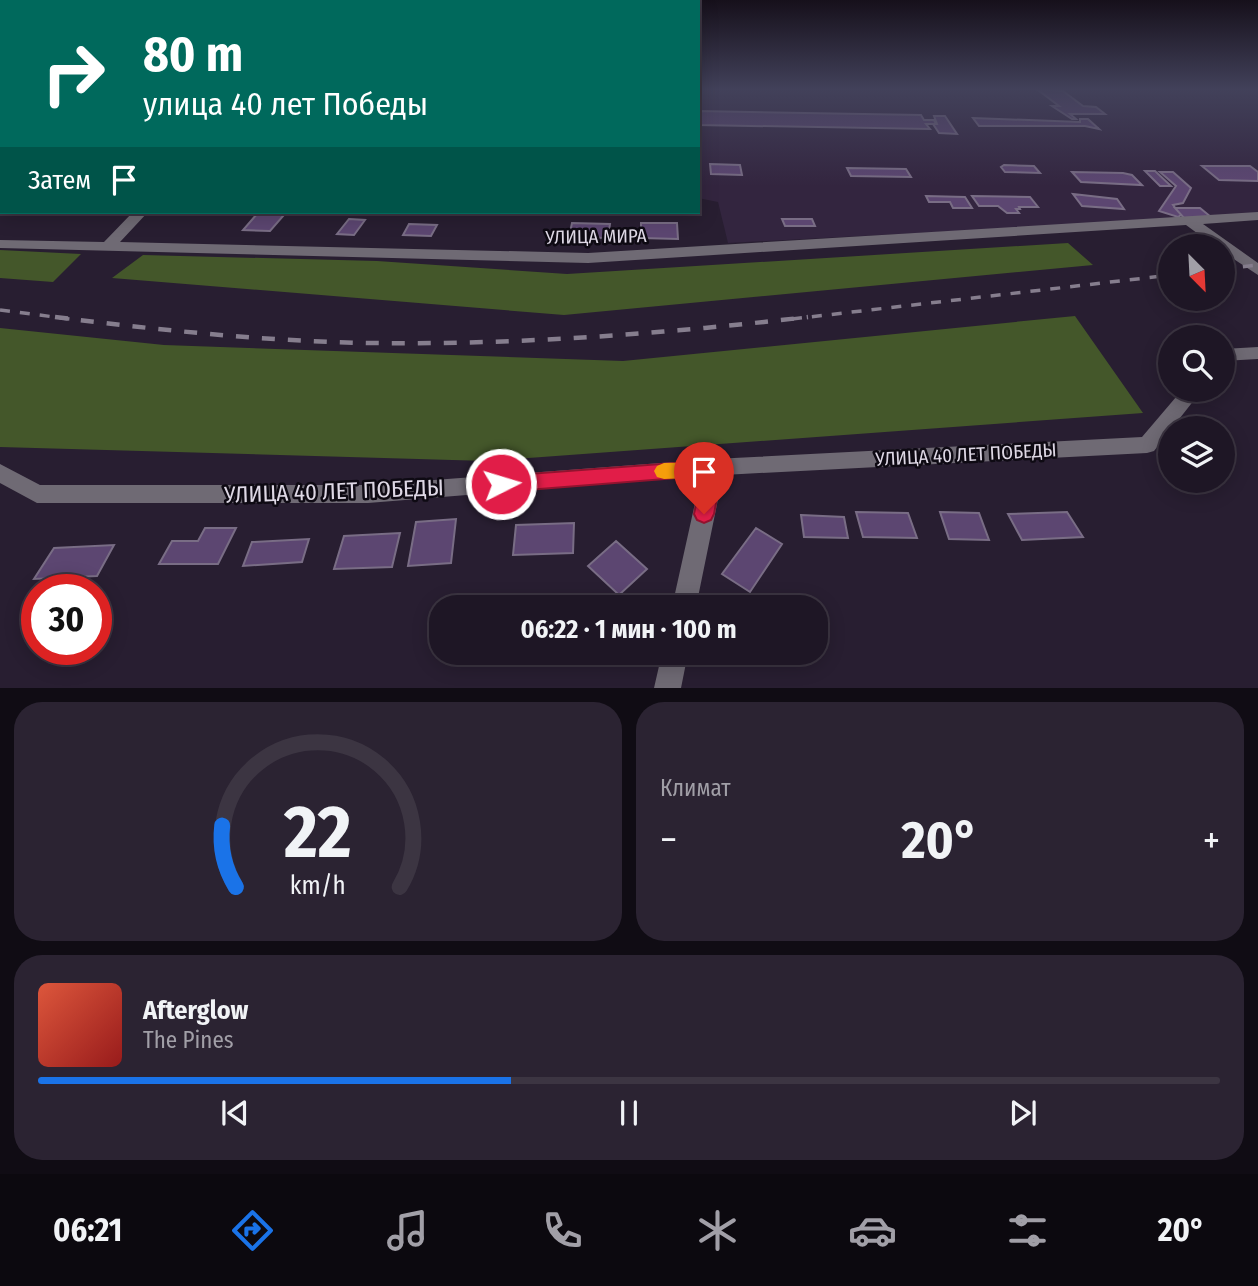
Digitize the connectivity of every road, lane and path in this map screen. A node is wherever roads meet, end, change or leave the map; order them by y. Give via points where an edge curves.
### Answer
1 (139, 214) edge
2 (1258, 216) edge
3 (1191, 222) junction
4 (0, 244) edge
5 (106, 248) junction
6 (1258, 270) edge
7 (1258, 353) edge
8 (1235, 354) edge
9 (1183, 402) edge
10 (714, 467) junction
11 (0, 473) edge
12 (687, 595) edge
13 (672, 665) edge
14 (667, 688) edge

1 - 5 street
2 - 3 street, УЛИЦА МИРА
3 - 5 street, УЛИЦА МИРА via 588,258
3 - 6 street
4 - 5 street, УЛИЦА МИРА
7 - 8 street
9 - 10 street, УЛИЦА 40 ЛЕТ ПОБЕДЫ via 1147,445
10 - 11 street, УЛИЦА 40 ЛЕТ ПОБЕДЫ via 368,494 37,494
10 - 12 street
13 - 14 street

